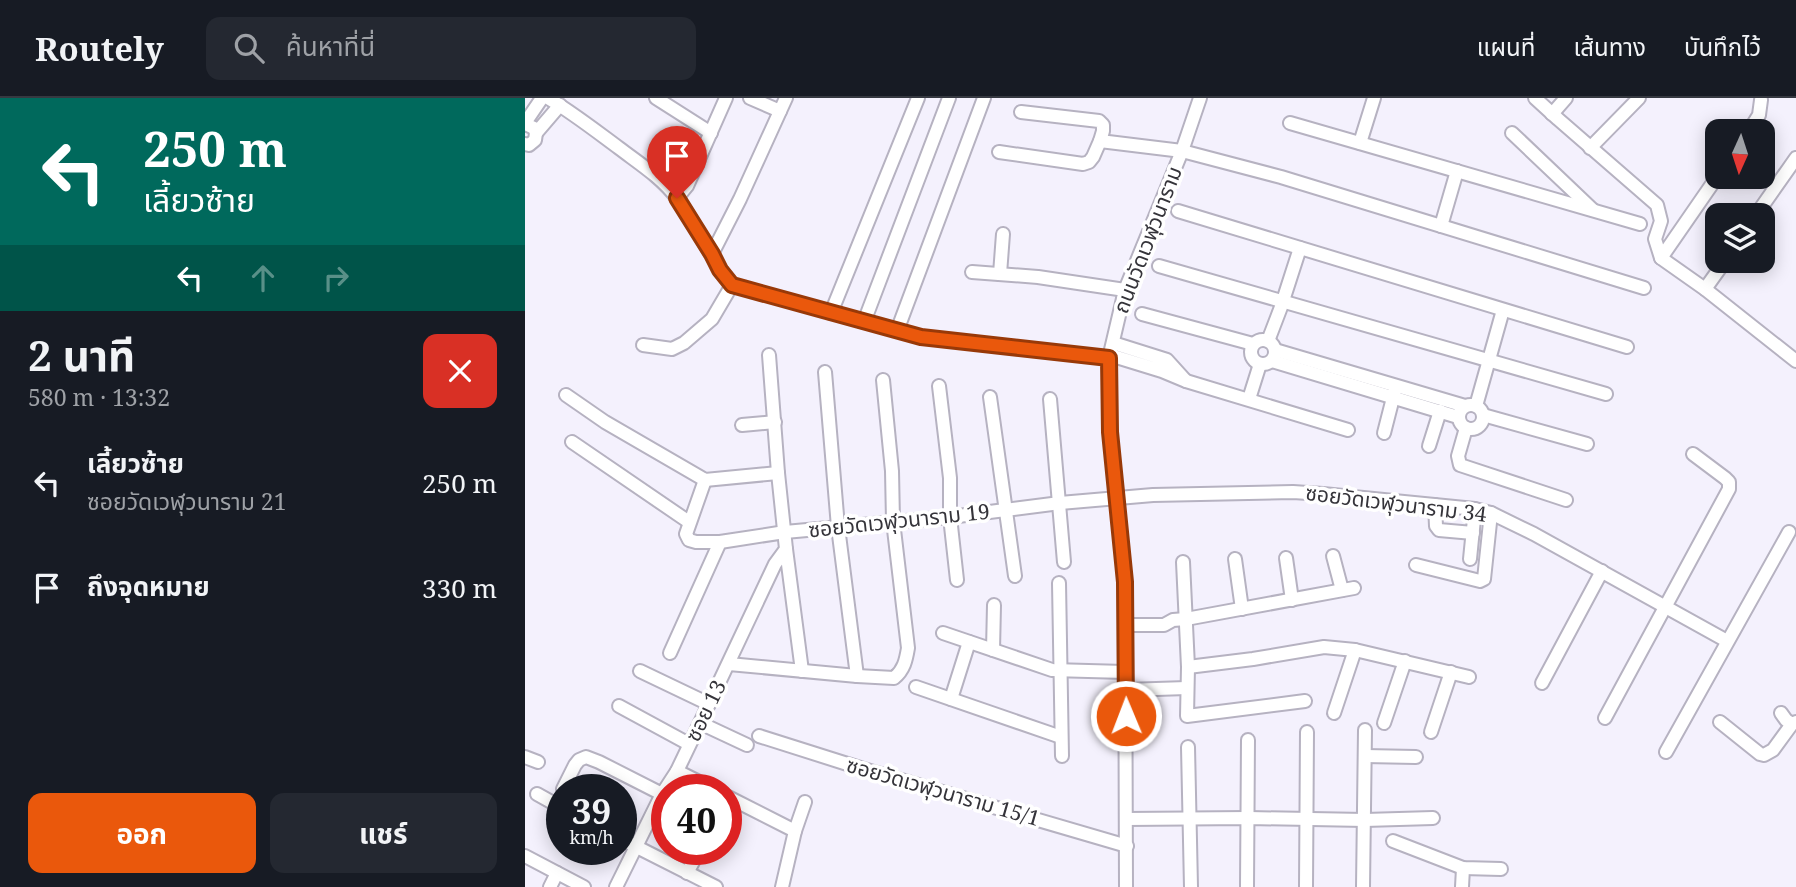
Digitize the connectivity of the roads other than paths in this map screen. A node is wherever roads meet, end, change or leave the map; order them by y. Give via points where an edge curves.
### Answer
1 (542, 98) edge
2 (548, 98) edge
3 (656, 98) edge
4 (726, 98) edge
5 (750, 98) edge
6 (786, 98) edge
7 (918, 98) edge
8 (949, 98) edge
9 (984, 98) edge
10 (1200, 98) edge
11 (1374, 98) edge
12 (1535, 98) edge
13 (1566, 98) edge
14 (1639, 98) edge
15 (1761, 100) dead end
16 (567, 104) edge
17 (780, 111) junction
18 (1021, 112) dead end
19 (1552, 114) junction
20 (1756, 119) edge
21 (1290, 123) dead end
22 (525, 124) edge
23 (536, 133) junction
24 (711, 133) junction
25 (1512, 133) dead end
26 (1100, 141) junction
27 (1360, 143) junction
28 (525, 144) edge
29 (1590, 148) junction
30 (1182, 150) junction
31 (999, 152) dead end
32 (1796, 158) edge
33 (1457, 171) junction
34 (1709, 189) edge
35 (677, 198) junction
36 (1764, 203) edge
37 (1178, 211) dead end
38 (1594, 211) junction
39 (1640, 224) dead end
40 (1441, 226) junction
41 (1003, 234) dead end
42 (1300, 248) junction
43 (712, 254) junction
44 (1661, 258) junction
45 (1159, 266) dead end
46 (972, 272) dead end
47 (1716, 273) edge
48 (1000, 274) junction
49 (732, 285) junction
50 (1644, 288) dead end
51 (1705, 289) junction
52 (1125, 290) junction
53 (1283, 302) junction
54 (1503, 310) junction
55 (831, 313) junction
56 (1142, 314) dead end
57 (864, 322) junction
58 (897, 331) junction
59 (1253, 344) junction
60 (643, 345) dead end
61 (1627, 347) dead end
62 (1111, 352) junction
63 (1269, 354) junction
64 (769, 355) dead end
65 (1489, 360) junction
66 (1796, 361) edge
67 (825, 372) dead end
68 (883, 380) dead end
69 (939, 386) dead end
70 (1395, 391) junction
71 (1606, 394) dead end
72 (566, 395) dead end
73 (990, 397) dead end
74 (1050, 399) dead end
75 (1249, 400) junction
76 (1440, 411) junction
77 (1471, 411) junction
78 (775, 422) junction
79 (742, 425) dead end
80 (1466, 428) junction
81 (1349, 430) dead end
82 (1384, 433) dead end
83 (572, 442) dead end
84 (1587, 444) dead end
85 (1429, 446) dead end
86 (1693, 454) dead end
87 (778, 473) junction
88 (705, 480) junction
89 (1116, 498) junction
90 (1566, 500) dead end
91 (1059, 503) junction
92 (1435, 505) junction
93 (1475, 509) junction
94 (1005, 510) junction
95 (1491, 513) junction
96 (950, 517) junction
97 (893, 522) junction
98 (838, 527) junction
99 (688, 528) junction
100 (785, 532) junction
101 (1789, 532) dead end
102 (1473, 533) junction
103 (720, 542) junction
104 (786, 549) junction
105 (1333, 556) dead end
106 (1286, 558) dead end
107 (1235, 559) dead end
108 (1471, 559) dead end
109 (1065, 562) dead end
110 (1183, 562) dead end
111 (1416, 565) dead end
112 (1602, 571) junction
113 (1015, 576) dead end
114 (957, 580) dead end
115 (1059, 583) dead end
116 (1292, 600) junction
117 (994, 606) dead end
118 (1666, 607) junction
119 (1242, 608) junction
120 (1186, 619) junction
121 (1126, 625) junction
122 (1164, 625) junction
123 (943, 633) dead end
124 (1186, 634) junction
125 (1727, 641) junction
126 (969, 642) junction
127 (993, 650) junction
128 (1355, 650) junction
129 (670, 653) dead end
130 (1405, 661) junction
131 (729, 664) junction
132 (1188, 667) junction
133 (640, 671) dead end
134 (802, 671) junction
135 (1062, 671) junction
136 (1125, 672) junction
137 (1451, 672) junction
138 (857, 677) junction
139 (1469, 677) dead end
140 (1542, 683) dead end
141 (916, 687) dead end
142 (1187, 688) junction
143 (1125, 690) junction
144 (951, 699) junction
145 (1305, 701) dead end
146 (709, 704) junction
147 (619, 706) dead end
148 (1334, 713) dead end
149 (1781, 713) dead end
150 (1605, 718) dead end
151 (1720, 722) dead end
152 (700, 723) junction
153 (1384, 723) dead end
154 (1794, 723) edge
155 (1365, 730) dead end
156 (1307, 732) dead end
157 (1431, 732) dead end
158 (759, 736) dead end
159 (1061, 737) junction
160 (1248, 740) dead end
161 (689, 744) junction
162 (747, 745) dead end
163 (1188, 747) dead end
164 (1666, 752) dead end
165 (1062, 756) dead end
166 (1365, 756) junction
167 (1416, 757) dead end
168 (677, 771) junction
169 (571, 774) edge
170 (623, 774) edge
171 (675, 774) edge
172 (683, 774) edge
173 (537, 794) dead end
174 (546, 796) edge
175 (805, 802) dead end
176 (742, 804) edge
177 (651, 816) edge
178 (1249, 818) junction
179 (1433, 818) dead end
180 (1126, 819) junction
181 (1190, 819) junction
182 (1306, 820) junction
183 (1365, 820) junction
184 (795, 831) junction
185 (1393, 841) dead end
186 (637, 845) edge
187 (1126, 846) junction
188 (637, 848) edge
189 (525, 856) edge
190 (627, 865) edge
191 (691, 865) edge
192 (1463, 868) junction
193 (1501, 869) dead end
194 (557, 873) junction
195 (687, 873) junction
196 (549, 887) edge
197 (585, 887) edge
198 (616, 887) edge
199 (716, 887) edge
200 (782, 887) edge
201 (1126, 887) edge
202 (1191, 887) edge
203 (1247, 887) edge
204 (1306, 887) edge
205 (1363, 887) edge
206 (1462, 887) edge

1 - 22 street
2 - 16 street
3 - 24 street
4 - 24 street
5 - 17 street
6 - 17 street
7 - 55 street
8 - 57 street
9 - 58 street
10 - 30 street, ถนนวัดเวฬุวนาราม
11 - 27 street
12 - 19 street
13 - 19 street
14 - 29 street
15 - 20 street
16 - 23 street
16 - 35 street via 658,176
17 - 43 street
18 - 26 street via 1099,121 1103,125
19 - 29 street
21 - 27 street
22 - 23 street
23 - 28 street via 535,140
24 - 35 street via 688,186
25 - 38 street
26 - 30 street
26 - 31 street via 1093,157 1083,164
27 - 33 street
29 - 44 street via 1657,205 1661,221 1654,239
30 - 40 street
30 - 52 street, ถนนวัดเวฬุวนาราม
32 - 36 street
33 - 38 street
33 - 40 street
34 - 44 street
35 - 43 street
37 - 42 street
38 - 39 street
40 - 50 street
41 - 48 street
42 - 53 street
42 - 54 street
43 - 49 street
44 - 51 street
45 - 53 street
46 - 48 street
47 - 51 street
48 - 52 street
49 - 55 street
49 - 60 street via 712,319 684,343 672,349
51 - 66 street
52 - 62 street, ถนนวัดเวฬุวนาราม
53 - 63 street
53 - 65 street
54 - 61 street
54 - 65 street
55 - 57 street
56 - 59 street
57 - 58 street
58 - 62 street via 947,341
59 - 63 street via 1261,340
59 - 63 street via 1250,351 1256,362
62 - 75 street
62 - 89 street, ถนนวัดเวฬุวนาราม via 1110,432
63 - 70 street
63 - 75 street
64 - 78 street
65 - 71 street
65 - 77 street
67 - 98 street
68 - 97 street
69 - 96 street
70 - 76 street
70 - 77 street
70 - 82 street
72 - 88 street
73 - 94 street
74 - 91 street
75 - 81 street
76 - 77 street
76 - 85 street
77 - 80 street via 1461,425
77 - 80 street via 1483,419 1479,426
77 - 84 street
78 - 79 street
78 - 87 street
80 - 90 street via 1460,465
83 - 99 street, ซอยวัดเวฬุวนาราม 19
86 - 118 street via 1725,478 1729,489
87 - 88 street
87 - 100 street
88 - 99 street
89 - 91 street, ซอยวัดเวฬุวนาราม 19
89 - 92 street, ซอยวัดเวฬุวนาราม 34 via 1293,492
89 - 121 street, ถนนวัดเวฬุวนาราม
91 - 94 street, ซอยวัดเวฬุวนาราม 19
91 - 109 street
92 - 93 street, ซอยวัดเวฬุวนาราม 34
92 - 102 street via 1439,530
93 - 95 street, ซอยวัดเวฬุวนาราม 34
93 - 102 street
94 - 96 street, ซอยวัดเวฬุวนาราม 19
94 - 113 street
95 - 111 street via 1484,579
95 - 112 street, ซอยวัดเวฬุวนาราม 34
96 - 97 street, ซอยวัดเวฬุวนาราม 19
96 - 114 street
97 - 98 street, ซอยวัดเวฬุวนาราม 19
97 - 138 street via 906,663 894,678
98 - 100 street, ซอยวัดเวฬุวนาราม 19
98 - 138 street
99 - 103 street, ซอยวัดเวฬุวนาราม 19 via 689,540
100 - 103 street, ซอยวัดเวฬุวนาราม 19
100 - 104 street
101 - 125 street
102 - 108 street
103 - 129 street
104 - 131 street, ซอย 13
104 - 134 street
105 - 116 street via 1348,589
106 - 116 street
107 - 119 street
110 - 120 street
112 - 118 street, ซอยวัดเวฬุวนาราม 34
112 - 140 street
115 - 135 street
116 - 119 street
117 - 127 street
118 - 125 street, ซอยวัดเวฬุวนาราม 34
118 - 150 street
119 - 120 street
120 - 122 street
120 - 124 street
121 - 122 street
121 - 136 street, ถนนวัดเวฬุวนาราม
122 - 124 street via 1168,632
123 - 126 street
124 - 132 street
125 - 164 street
126 - 127 street
126 - 144 street
127 - 135 street
128 - 130 street
128 - 132 street via 1324,647
128 - 148 street
130 - 137 street
130 - 153 street
131 - 134 street
131 - 146 street, ซอย 13
132 - 142 street
133 - 146 street
134 - 138 street
135 - 136 street
135 - 159 street
136 - 143 street, ถนนวัดเวฬุวนาราม
137 - 139 street
137 - 157 street
141 - 144 street
142 - 143 street
142 - 145 street via 1187,716
143 - 180 street, ถนนวัดเวฬุวนาราม
144 - 159 street
146 - 152 street, ซอย 13
147 - 161 street
149 - 154 street
151 - 154 street via 1764,755
152 - 161 street, ซอย 13
152 - 162 street
155 - 166 street
156 - 182 street
158 - 187 street, ซอยวัดเวฬุวนาราม 15/1
159 - 165 street
160 - 178 street
161 - 168 street, ซอย 13
163 - 181 street
166 - 167 street
166 - 183 street
168 - 171 street, ซอย 13
168 - 172 street
169 - 170 street via 586,757
173 - 174 street
175 - 184 street
176 - 184 street
177 - 186 street, ซอย 13
178 - 181 street
178 - 182 street
178 - 203 street
179 - 183 street
180 - 181 street
180 - 187 street, ถนนวัดเวฬุวนาราม
181 - 202 street
182 - 183 street
182 - 204 street
183 - 205 street
184 - 200 street
185 - 192 street
187 - 201 street, ถนนวัดเวฬุวนาราม
188 - 195 street
189 - 194 street
190 - 198 street, ซอย 13
191 - 195 street
192 - 193 street
192 - 206 street
194 - 196 street
194 - 197 street
195 - 199 street

